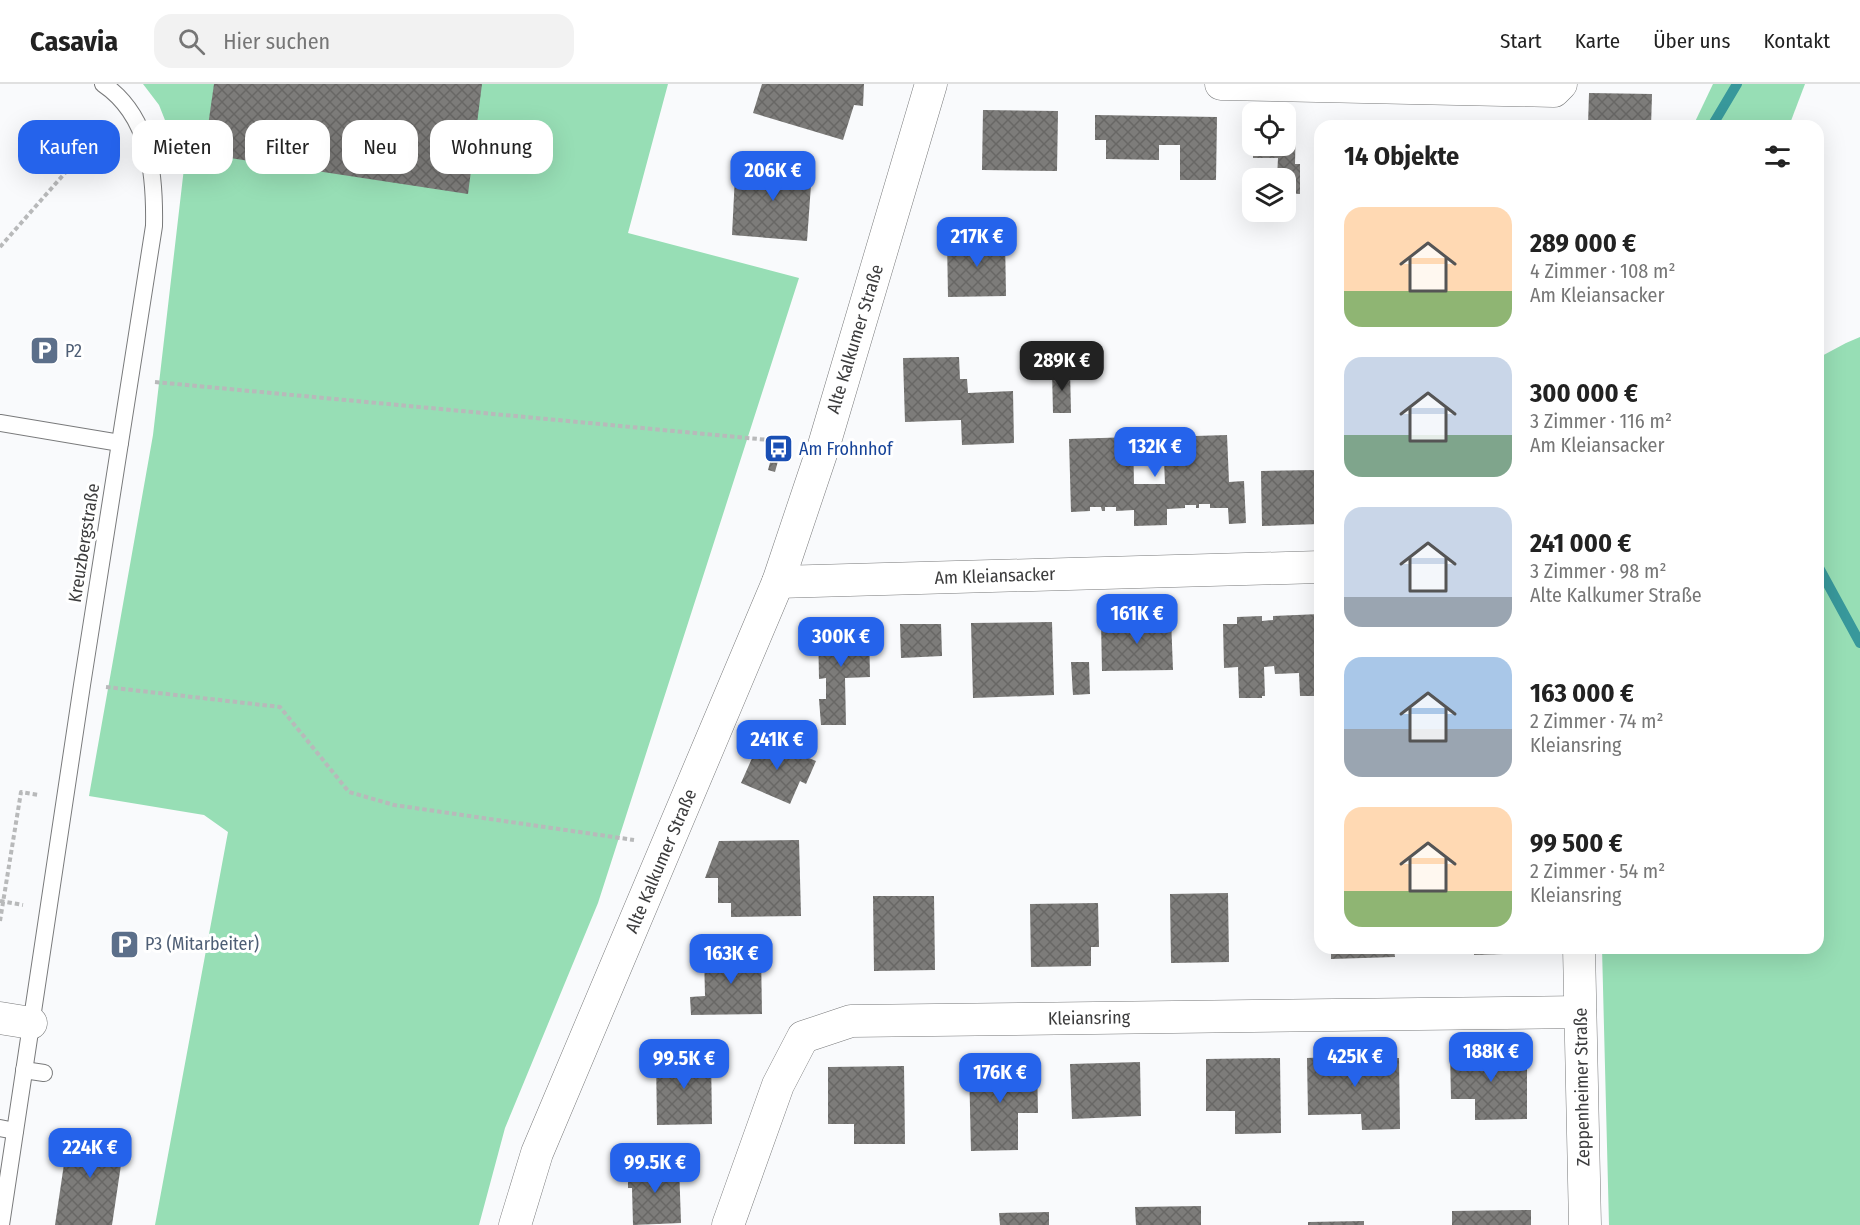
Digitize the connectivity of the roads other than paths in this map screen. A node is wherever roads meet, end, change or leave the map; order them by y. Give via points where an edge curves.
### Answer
1 (103, 84) edge
2 (931, 84) edge
3 (1221, 84) edge
4 (1557, 88) edge
5 (0, 423) edge
6 (120, 444) junction
7 (1314, 567) edge
8 (778, 582) junction
9 (1579, 954) edge
10 (1580, 1012) junction
11 (0, 1018) edge
12 (31, 1023) junction
13 (24, 1070) junction
14 (44, 1073) dead end
15 (7, 1130) edge
16 (1, 1225) edge
17 (515, 1225) edge
18 (729, 1225) edge
19 (1584, 1225) edge

1 - 6 lane, Kreuzbergstraße via 125,104 147,145 154,196 154,226
2 - 8 street, Alte Kalkumer Straße via 824,445
3 - 4 street
5 - 6 lane
6 - 12 lane, Kreuzbergstraße
7 - 8 street, Am Kleiansacker
8 - 17 street, Alte Kalkumer Straße via 537,1153
9 - 10 street, Zeppenheimer Straße
10 - 18 street, Kleiansring via 851,1021 804,1037 778,1085
10 - 19 street, Zeppenheimer Straße
11 - 12 street
12 - 13 lane, Kreuzbergstraße
13 - 14 lane
13 - 15 lane, Kreuzbergstraße
15 - 16 lane, Kreuzbergstraße

